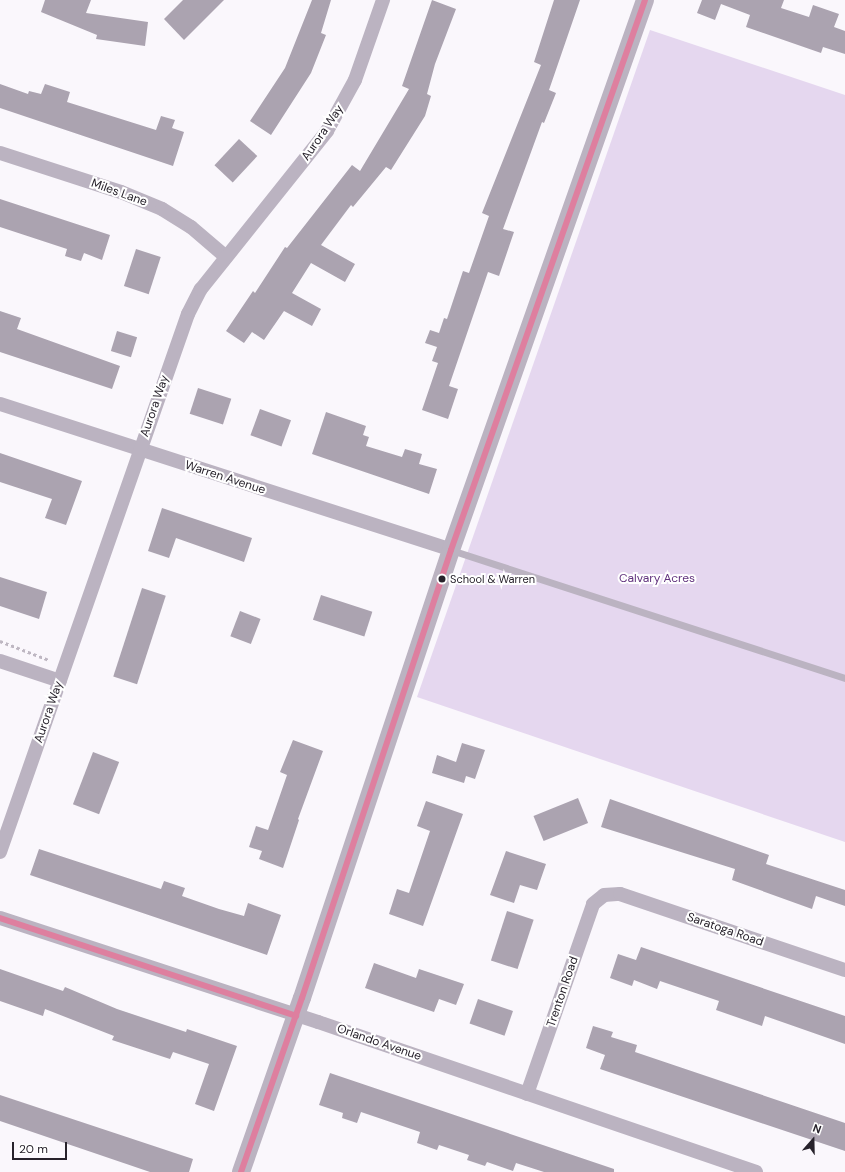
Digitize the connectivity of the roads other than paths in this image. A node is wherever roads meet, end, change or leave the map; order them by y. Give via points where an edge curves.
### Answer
1 (383, 0) edge
2 (645, 0) edge
3 (0, 153) edge
4 (226, 257) junction
5 (0, 404) edge
6 (140, 450) junction
7 (450, 550) junction
8 (0, 661) edge
9 (845, 678) edge
10 (60, 681) junction
11 (0, 852) edge
12 (604, 895) joint
13 (0, 918) edge
14 (845, 970) edge
15 (296, 1016) junction
16 (527, 1094) junction
17 (241, 1172) edge
18 (756, 1172) edge

1 - 4 street, Aurora Way via 355,80 327,131
2 - 7 street
3 - 4 street, Miles Lane via 121,192 162,209 191,227
4 - 6 street, Aurora Way via 201,289 188,314
5 - 6 street, Warren Avenue
6 - 7 street, Warren Avenue
6 - 10 street, Aurora Way
7 - 9 lane
7 - 15 street
8 - 10 street
10 - 11 street, Aurora Way
12 - 14 street, Saratoga Road via 620,894
12 - 16 street, Trenton Road via 593,904
13 - 15 street, Orlando Avenue
15 - 16 street, Orlando Avenue
15 - 17 street
16 - 18 street, Orlando Avenue

